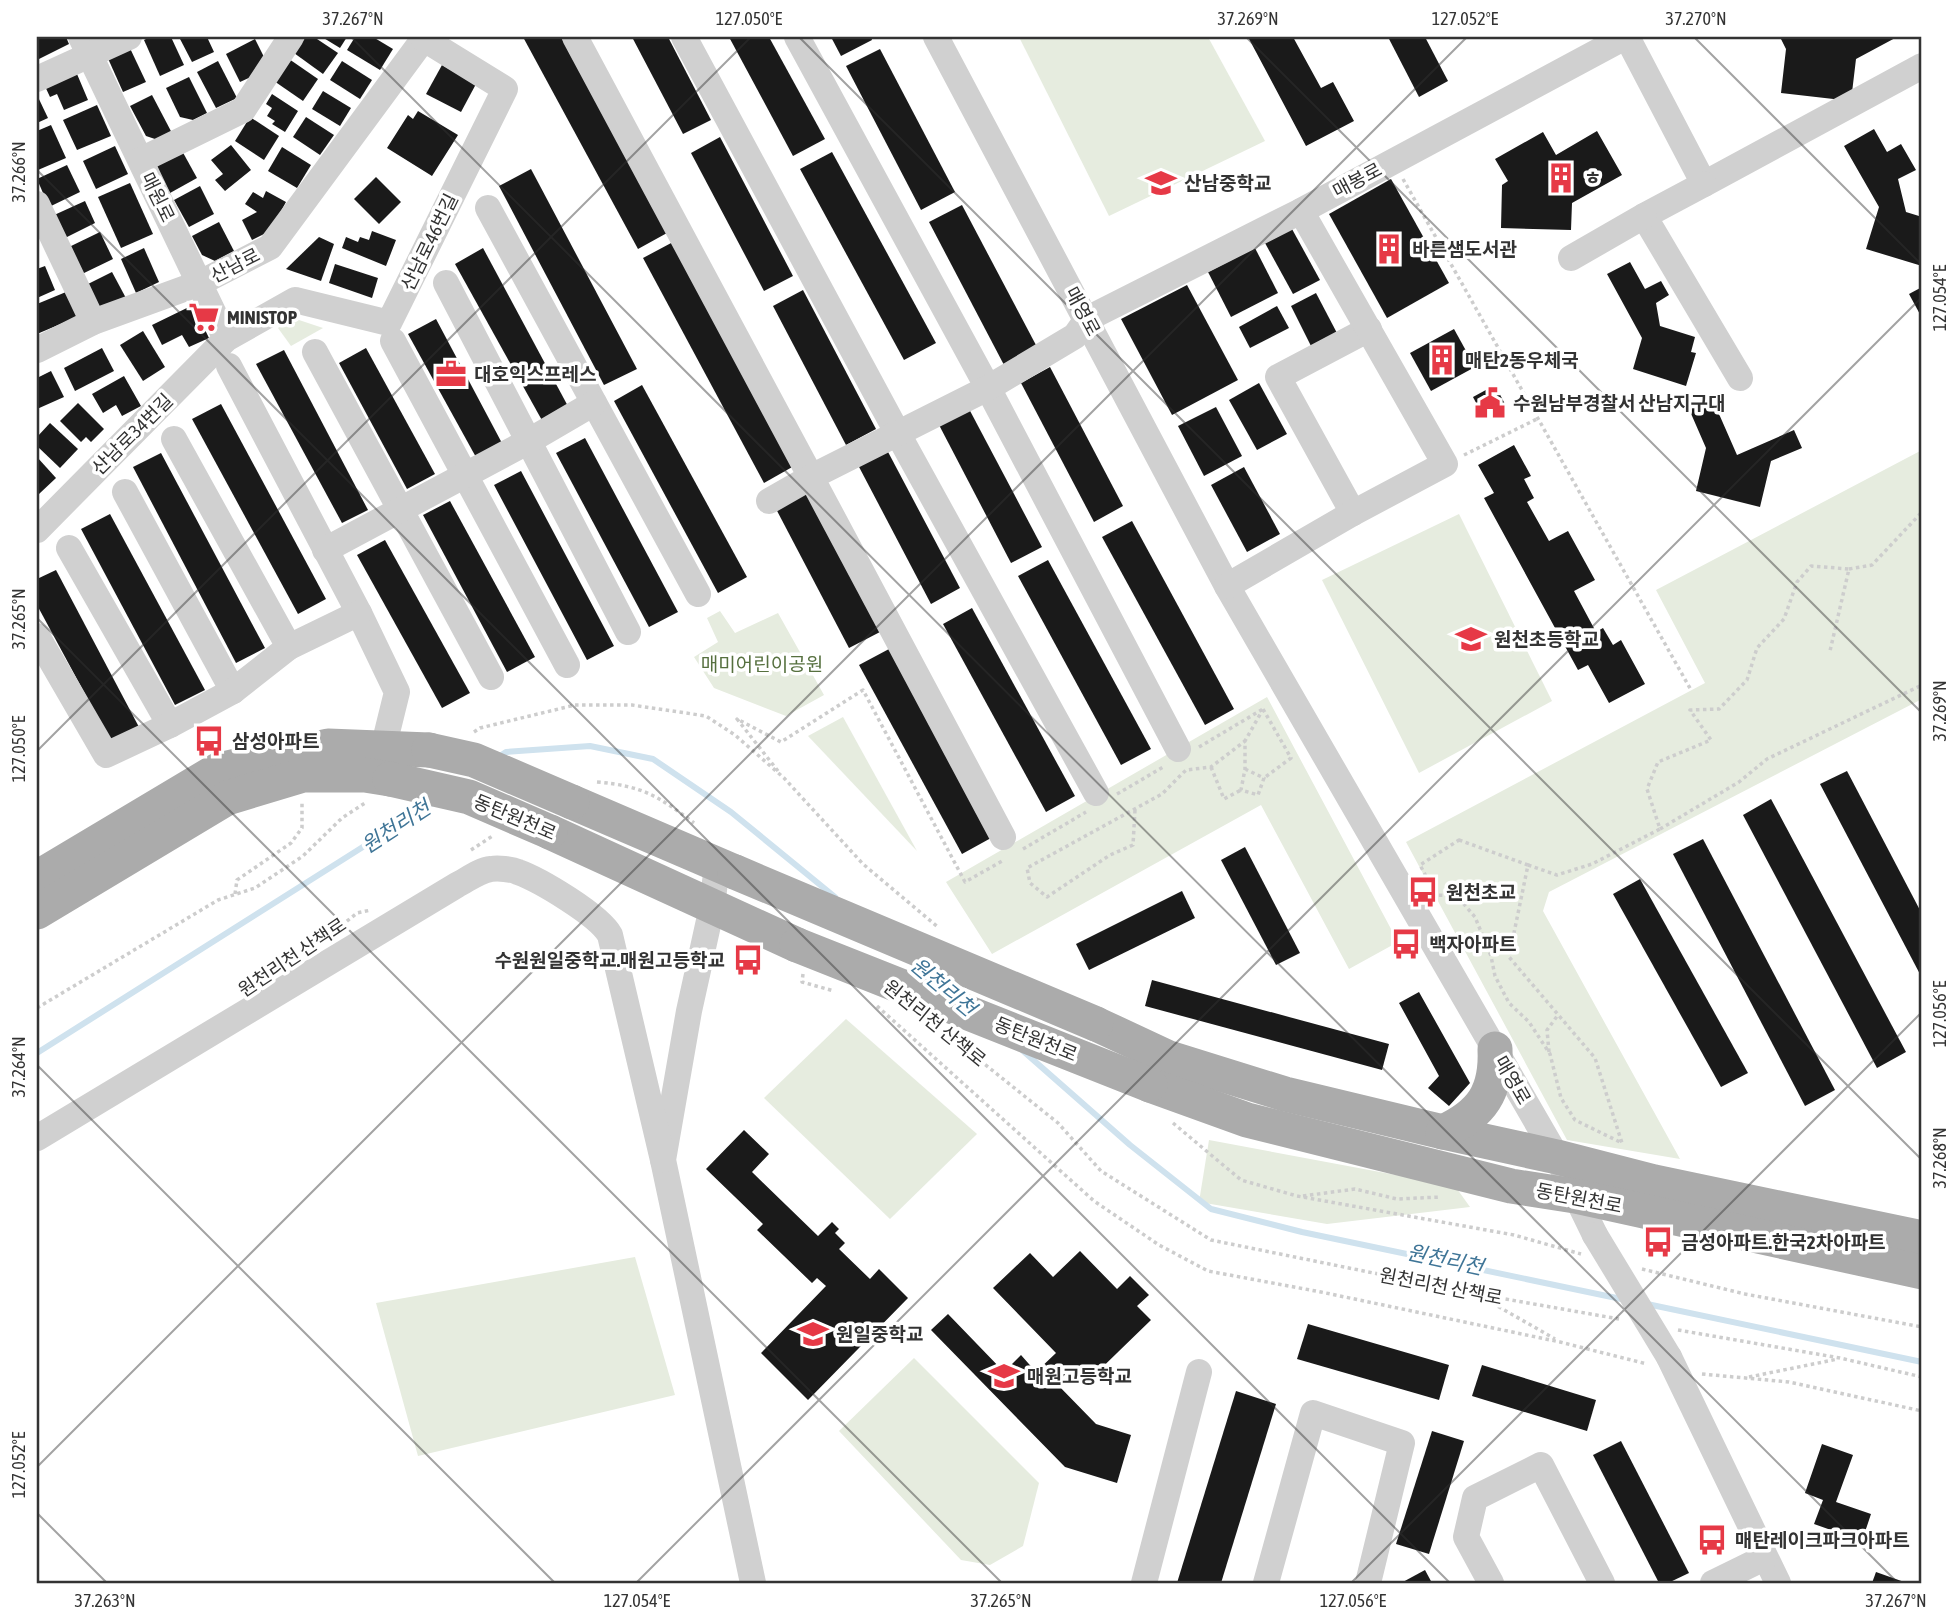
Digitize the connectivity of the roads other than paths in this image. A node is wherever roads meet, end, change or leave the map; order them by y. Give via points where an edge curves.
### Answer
1 (128, 37) edge
2 (291, 37) edge
3 (575, 37) edge
4 (684, 37) edge
5 (797, 37) edge
6 (936, 37) edge
7 (1626, 37) edge
8 (424, 38) edge
9 (85, 46) edge
10 (1922, 66) edge
11 (37, 79) edge
12 (141, 160) junction
13 (1704, 184) junction
14 (37, 204) edge
15 (488, 208) dead end
16 (1301, 211) junction
17 (1644, 216) junction
18 (1571, 258) dead end
19 (200, 283) junction
20 (446, 283) dead end
21 (1087, 319) junction
22 (93, 322) junction
23 (1369, 329) junction
24 (226, 339) junction
25 (393, 341) dead end
26 (37, 350) edge
27 (315, 352) dead end
28 (229, 366) dead end
29 (1740, 378) dead end
30 (988, 388) junction
31 (594, 402) junction
32 (898, 434) junction
33 (174, 439) dead end
34 (529, 441) junction
35 (465, 475) junction
36 (811, 477) junction
37 (125, 492) dead end
38 (769, 501) dead end
39 (400, 510) junction
40 (1353, 513) junction
41 (37, 530) edge
42 (69, 548) dead end
43 (326, 550) junction
44 (1227, 586) junction
45 (698, 594) dead end
46 (359, 613) junction
47 (628, 632) dead end
48 (37, 636) edge
49 (289, 647) junction
50 (566, 665) dead end
51 (491, 677) dead end
52 (233, 691) junction
53 (170, 725) junction
54 (1178, 748) dead end
55 (383, 768) junction
56 (1096, 793) dead end
57 (1003, 837) dead end
58 (726, 868) junction
59 (37, 878) edge
60 (712, 906) junction
61 (37, 912) edge
62 (1495, 1049) junction
63 (1443, 1132) junction
64 (37, 1139) edge
65 (1557, 1157) junction
66 (663, 1160) junction
67 (1576, 1196) junction
68 (1922, 1238) edge
69 (1922, 1272) edge
70 (1199, 1372) dead end
71 (1764, 1558) junction
72 (753, 1583) edge
73 (1144, 1583) edge
74 (1266, 1583) edge
75 (1368, 1583) edge
76 (1491, 1583) edge
77 (1602, 1583) edge
78 (1713, 1583) edge
79 (1778, 1583) edge

1 - 9 street
2 - 12 street via 243,110
3 - 36 street
4 - 32 street
5 - 30 street
6 - 21 street, 매영로
7 - 13 street
7 - 16 street, 매봉로
8 - 19 street, 산남로 via 270,247
8 - 24 street, 산남로46번길 via 505,89 390,323 295,300
9 - 11 street
9 - 12 street, 매원로
10 - 13 street
12 - 19 street, 매원로
13 - 17 street
14 - 22 street
15 - 31 street
16 - 21 street, 매봉로
16 - 23 street
17 - 18 street
17 - 29 street
19 - 22 street, 산남로
19 - 24 street, 매원로
20 - 34 street
21 - 30 street, 매봉로 via 1075,336
21 - 44 street, 매영로
22 - 26 street, 산남로
23 - 40 street via 1278,377
23 - 40 street via 1445,464
24 - 41 street, 산남로34번길
25 - 35 street
27 - 39 street
28 - 43 street
30 - 32 street, 매봉로
30 - 54 street
31 - 34 street
31 - 45 street
32 - 36 street, 매봉로
32 - 56 street
33 - 49 street
34 - 35 street
34 - 47 street
35 - 39 street
35 - 50 street
36 - 38 street, 매봉로
36 - 57 street
37 - 52 street
39 - 43 street
39 - 51 street
40 - 44 street
42 - 53 street
43 - 46 street
44 - 62 street, 매영로
46 - 49 street
46 - 55 street via 397,692
48 - 53 street via 106,755
49 - 52 street
52 - 53 street
55 - 58 main road, 동탄원천로, bridge via 429,750 474,760 581,792
55 - 59 main road, 동탄원천로 via 328,746 218,770
55 - 60 main road, 동탄원천로, bridge via 469,797
55 - 61 main road, 동탄원천로 via 303,775 227,798
58 - 60 street
58 - 63 main road, 동탄원천로, bridge via 1169,1058 1285,1094
60 - 66 street
60 - 67 main road, 동탄원천로, bridge via 800,958 1247,1120 1511,1186
62 - 63 main road via 1496,1068 1487,1096 1471,1116
62 - 65 street, 매영로
63 - 65 main road, 동탄원천로
64 - 66 street via 457,884 489,869 515,870 606,927
65 - 67 street, 매영로
65 - 68 main road, 동탄원천로
66 - 72 street
67 - 69 main road, 동탄원천로
67 - 71 street, 매영로, bridge via 1589,1248 1672,1364
70 - 73 street
71 - 78 street
71 - 79 street, 매영로
74 - 75 street via 1313,1413 1402,1443
76 - 77 street via 1466,1537 1475,1498 1541,1465

